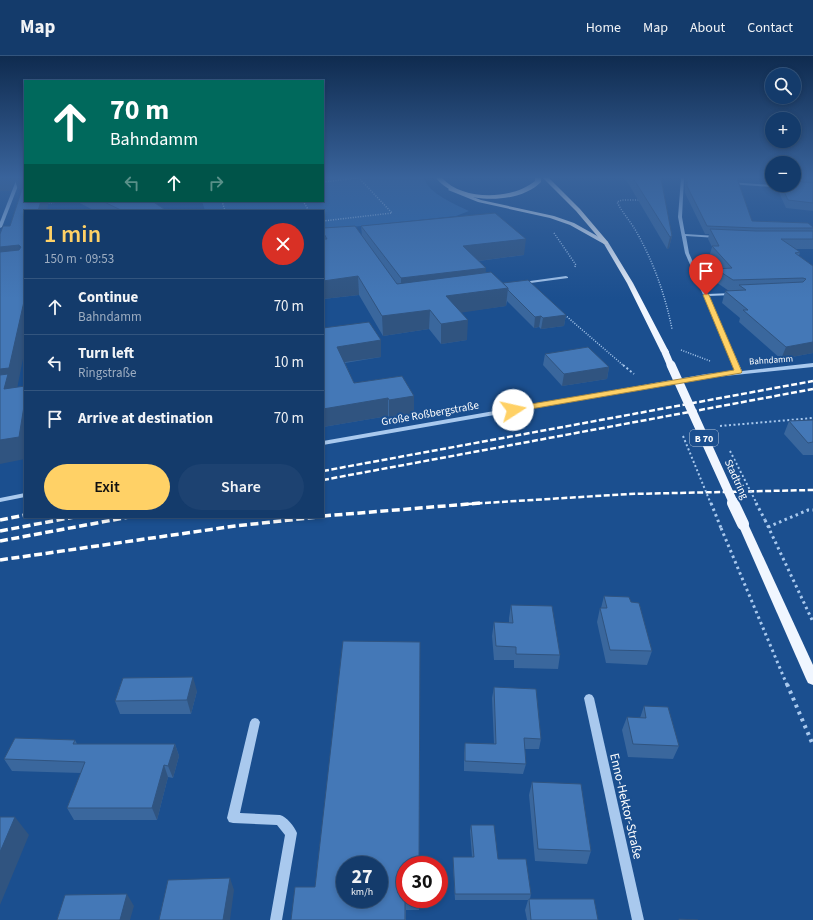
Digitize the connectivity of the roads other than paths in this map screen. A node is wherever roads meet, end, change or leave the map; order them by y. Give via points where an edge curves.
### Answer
1 (558, 218) edge
2 (585, 218) edge
3 (680, 218) edge
4 (683, 235) junction
5 (722, 237) edge
6 (606, 244) junction
7 (566, 277) road end
8 (520, 284) edge
9 (737, 294) edge
10 (706, 295) junction
11 (813, 365) edge
12 (739, 372) junction
13 (706, 376) joint
14 (324, 443) edge
15 (24, 496) edge
16 (0, 500) edge
17 (813, 678) edge
18 (589, 698) dead end
19 (255, 722) dead end
20 (276, 920) edge
21 (638, 920) edge

1 - 6 main road, B 70
2 - 6 highway, Stadtring / B 70
3 - 4 street
4 - 5 street
4 - 10 street via 687,253
6 - 17 main road, Stadtring / B 70, bridge via 630,283 665,352
7 - 8 street
9 - 10 street
10 - 12 street
11 - 12 street, Bahndamm
12 - 13 street, Bahndamm
13 - 14 street, Große Roßbergstraße
15 - 16 street
18 - 21 street, Enno-Hektor-Straße
19 - 20 street via 233,818 280,820 291,833

